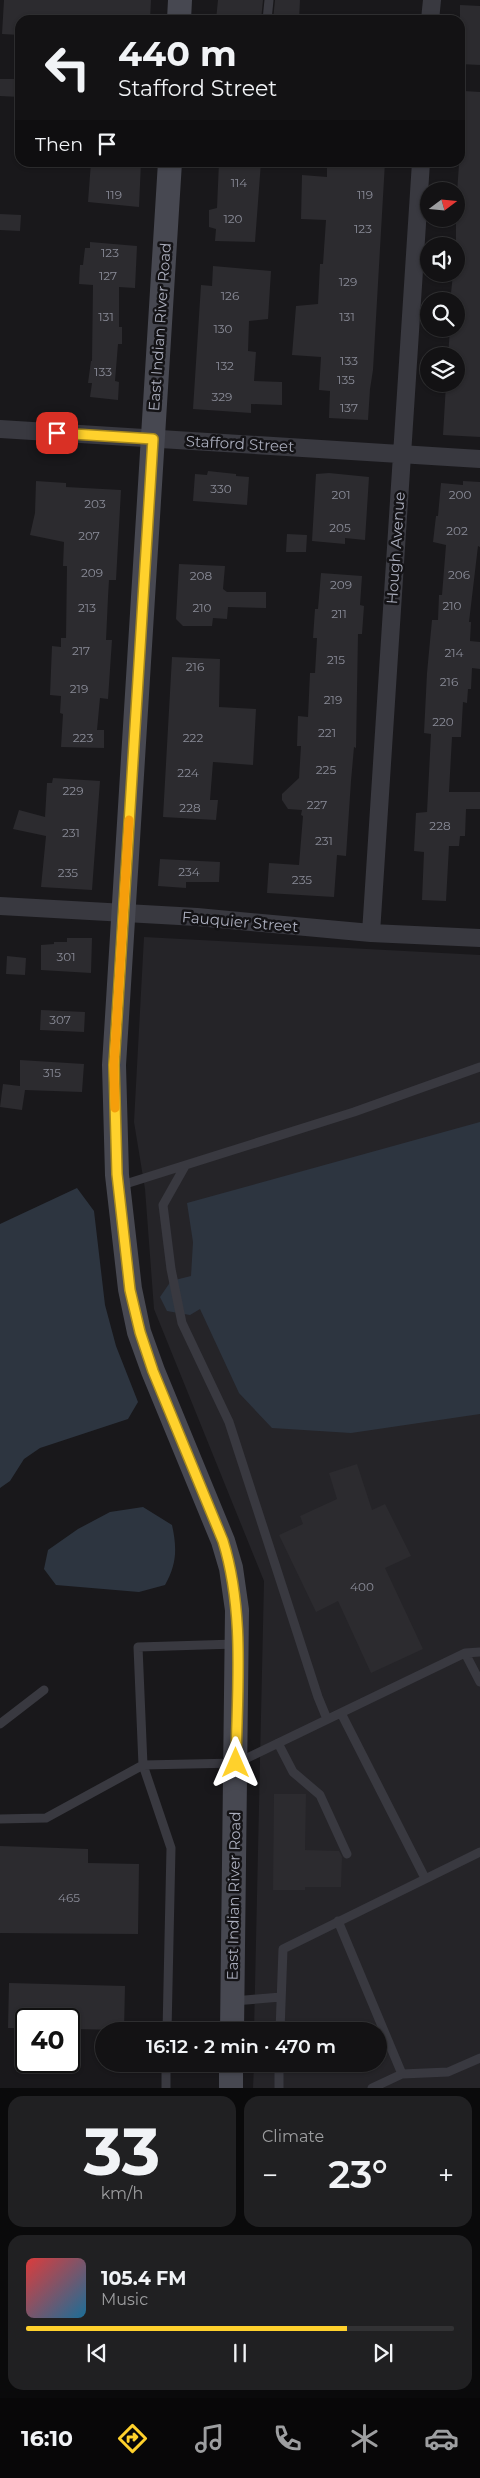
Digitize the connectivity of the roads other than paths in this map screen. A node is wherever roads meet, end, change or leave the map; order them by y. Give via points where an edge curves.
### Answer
1 (180, 0) edge
2 (269, 0) edge
3 (432, 0) edge
4 (179, 15) edge
5 (268, 15) edge
6 (430, 15) edge
7 (170, 167) edge
8 (421, 167) edge
9 (0, 429) edge
10 (153, 439) junction
11 (402, 454) junction
12 (480, 459) edge
13 (0, 906) edge
14 (123, 914) junction
15 (371, 933) junction
16 (480, 938) edge
17 (480, 1067) edge
18 (185, 1166) junction
19 (118, 1187) junction
20 (237, 1644) junction
21 (480, 1652) edge
22 (465, 1653) junction
23 (480, 1682) edge
24 (44, 1690) dead end
25 (341, 1713) junction
26 (328, 1719) junction
27 (0, 1724) edge
28 (278, 1743) junction
29 (236, 1763) junction
30 (143, 1765) junction
31 (0, 1819) edge
32 (480, 1852) edge
33 (347, 1854) dead end
34 (425, 1878) junction
35 (338, 1921) junction
36 (281, 1998) junction
37 (232, 2001) junction
38 (167, 2022) edge
39 (232, 2022) edge
40 (280, 2022) edge
41 (480, 2058) edge
42 (166, 2072) edge
43 (231, 2072) edge
44 (279, 2072) edge
45 (402, 2074) junction
46 (166, 2088) edge
47 (231, 2088) edge
48 (279, 2088) edge
49 (372, 2088) edge

1 - 4 street
2 - 5 lane
3 - 6 street
7 - 10 street, East Indian River Road
8 - 11 street, Hough Avenue
9 - 10 street, Stafford Street
10 - 11 street, Stafford Street
10 - 14 street, East Indian River Road
11 - 12 street, Stafford Street
11 - 15 street, Hough Avenue
13 - 14 street, Fauquier Street
14 - 15 street, Fauquier Street via 197,917
14 - 19 street, East Indian River Road via 114,1065
15 - 16 street, Fauquier Street
17 - 18 lane via 354,1112
18 - 19 lane
18 - 26 lane via 163,1205 182,1322 229,1422 318,1697
19 - 20 street, East Indian River Road via 130,1290 140,1332 223,1541 237,1610
20 - 29 street, East Indian River Road
20 - 30 lane via 138,1647
21 - 22 lane
22 - 23 lane
22 - 25 lane
24 - 27 lane
25 - 26 lane
25 - 34 lane
26 - 28 lane
28 - 29 lane
28 - 33 lane via 293,1772 320,1795
29 - 30 lane
29 - 37 street, East Indian River Road
30 - 31 lane via 46,1818
30 - 38 lane via 171,1848
32 - 34 lane
34 - 35 lane
35 - 36 lane via 283,1949
35 - 45 lane
36 - 37 lane
36 - 40 lane
37 - 39 street, East Indian River Road
41 - 45 lane via 448,2072
42 - 46 lane
43 - 47 street
44 - 48 lane
45 - 49 lane

